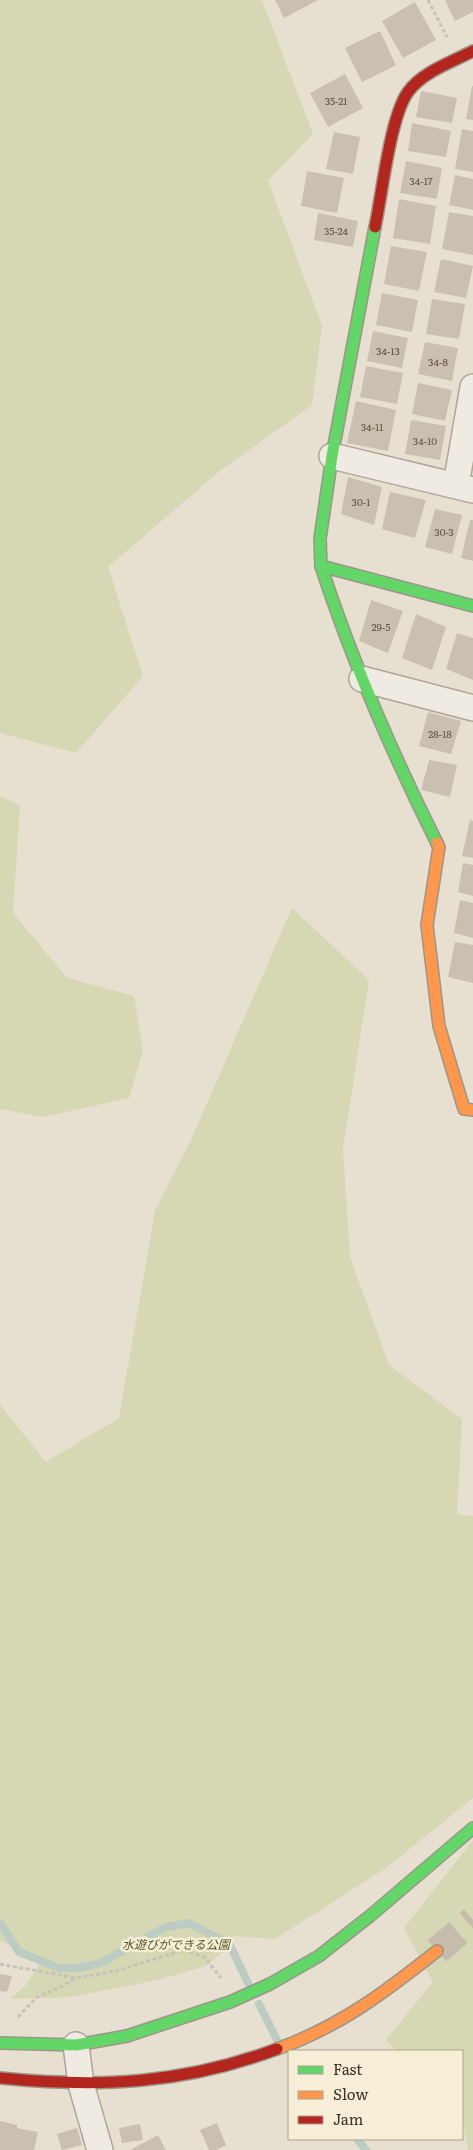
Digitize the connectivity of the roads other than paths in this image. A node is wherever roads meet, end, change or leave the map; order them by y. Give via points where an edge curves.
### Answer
1 (473, 51) edge
2 (473, 387) edge
3 (332, 456) junction
4 (465, 488) edge
5 (321, 566) junction
6 (473, 606) edge
7 (362, 679) junction
8 (473, 708) edge
9 (473, 1110) edge
10 (473, 1828) edge
11 (437, 1951) tunnel mouth
12 (0, 2043) edge
13 (76, 2045) junction
14 (0, 2078) edge
15 (81, 2084) junction
16 (100, 2150) edge

1 - 3 street via 426,76 408,92 396,119
2 - 4 street
3 - 4 street
3 - 5 street via 320,539
5 - 6 street
5 - 7 street
7 - 8 street
7 - 9 street via 394,756 439,847 427,925 439,1026 464,1109
10 - 13 street via 319,1956 270,1984 127,2036
11 - 15 street via 384,1994 342,2019 255,2059 176,2078 128,2084
12 - 13 street
13 - 15 street
14 - 15 street
15 - 16 street

